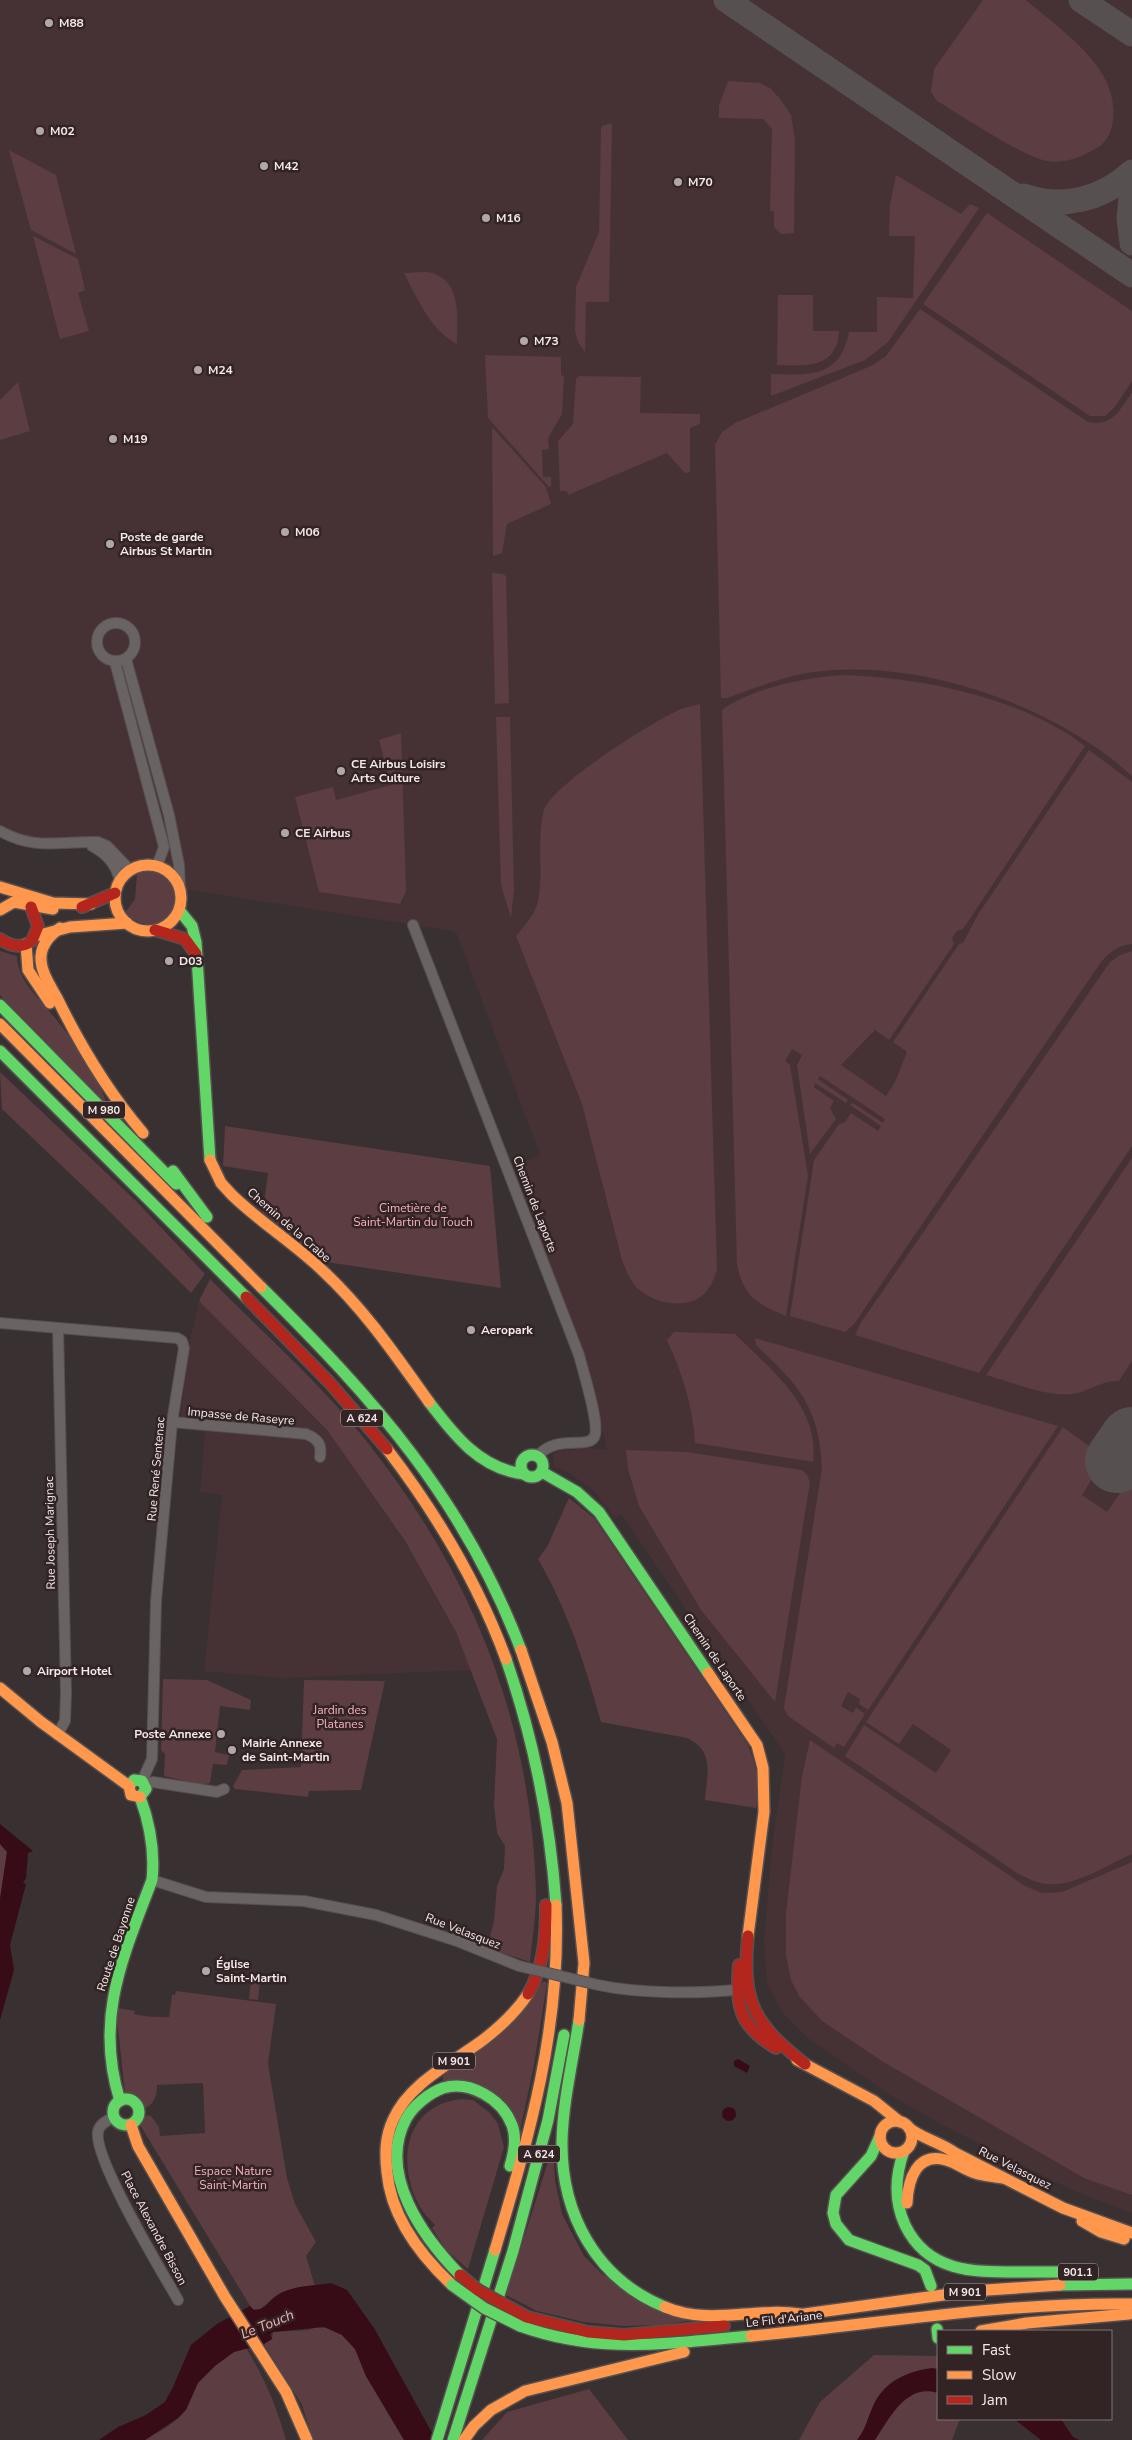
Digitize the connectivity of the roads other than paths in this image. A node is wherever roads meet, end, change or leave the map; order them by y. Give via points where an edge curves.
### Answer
1 (126, 659) junction
2 (115, 662) junction
3 (0, 831) edge
4 (88, 841) junction
5 (157, 866) junction
6 (130, 870) junction
7 (120, 881) junction
8 (0, 888) edge
9 (180, 889) junction
10 (116, 893) junction
11 (0, 897) edge
12 (14, 902) junction
13 (91, 904) junction
14 (31, 907) junction
15 (0, 910) edge
16 (179, 910) junction
17 (127, 924) junction
18 (412, 925) dead end
19 (60, 928) junction
20 (155, 930) junction
21 (36, 936) junction
22 (0, 939) edge
23 (26, 944) junction
24 (196, 954) junction
25 (0, 1005) edge
26 (0, 1024) edge
27 (74, 1035) junction
28 (0, 1051) edge
29 (207, 1217) junction
30 (287, 1313) junction
31 (0, 1323) edge
32 (58, 1328) junction
33 (172, 1422) junction
34 (538, 1456) junction
35 (320, 1457) dead end
36 (522, 1461) junction
37 (490, 1463) junction
38 (542, 1472) junction
39 (524, 1474) junction
40 (0, 1688) edge
41 (58, 1735) junction
42 (144, 1783) junction
43 (129, 1786) junction
44 (224, 1789) dead end
45 (140, 1797) junction
46 (548, 1824) junction
47 (152, 1880) junction
48 (576, 1883) junction
49 (742, 1989) junction
50 (568, 2008) dead end
51 (565, 2027) dead end
52 (852, 2089) junction
53 (120, 2101) junction
54 (114, 2117) junction
55 (131, 2125) junction
56 (904, 2125) junction
57 (881, 2134) junction
58 (902, 2151) junction
59 (955, 2153) junction
60 (861, 2169) junction
61 (1002, 2178) junction
62 (1063, 2208) junction
63 (1132, 2233) edge
64 (1132, 2241) edge
65 (951, 2268) junction
66 (489, 2273) junction
67 (1132, 2273) edge
68 (1132, 2284) edge
69 (931, 2286) dead end
70 (178, 2300) dead end
71 (1132, 2304) edge
72 (800, 2314) junction
73 (1132, 2314) edge
74 (987, 2330) edge
75 (757, 2336) junction
76 (277, 2381) junction
77 (465, 2438) edge
78 (299, 2440) edge
79 (307, 2440) edge
80 (437, 2440) edge
81 (453, 2440) edge

1 - 2 street
1 - 2 street via 134,648 133,634 123,624 110,624 100,632 97,645 103,656
1 - 9 street via 169,815 179,865
2 - 5 street via 164,847
3 - 4 street via 17,840 35,844
4 - 6 street via 107,846
4 - 7 street via 113,862
5 - 6 main road via 143,865
5 - 9 main road via 174,877
6 - 7 main road
7 - 10 main road
8 - 13 main road via 53,903
9 - 16 main road
10 - 13 main road
10 - 17 main road via 118,911
11 - 12 main road
12 - 14 main road
12 - 15 main road
13 - 14 main road via 62,910
14 - 21 main road via 39,922
16 - 20 main road via 170,923
16 - 24 main road, Chemin de la Crabe via 192,926
17 - 19 main road via 97,923
17 - 20 main road via 140,930
18 - 34 street, Chemin de Laporte via 579,1355 586,1381 595,1429 593,1439 588,1443 556,1443
19 - 21 main road
19 - 27 main road via 46,941 40,960
20 - 24 main road via 185,939
21 - 23 main road
22 - 23 main road via 12,946
23 - 27 main road via 26,970
24 - 37 main road, Chemin de la Crabe via 209,1157 214,1175 254,1215 332,1279 390,1346 456,1437 470,1451
25 - 29 main road, M 980
26 - 30 main road, A 624
27 - 29 main road via 112,1097
28 - 46 main road, A 624 via 300,1350 360,1416 419,1492 458,1554 506,1656 532,1742
29 - 30 main road, M 980 via 261,1276
30 - 48 main road, A 624 via 348,1376 414,1455 444,1498 488,1573 530,1674 551,1739 564,1787
31 - 32 street, Rue René Sentenac
32 - 33 street, Rue René Sentenac via 182,1341 184,1348
32 - 41 street, Rue Joseph Marignac via 66,1693 65,1721
33 - 35 street, Impasse de Raseyre via 306,1434 320,1443
33 - 42 street, Rue René Sentenac via 156,1601 152,1759
34 - 36 main road, Chemin de Laporte via 527,1456
34 - 38 main road via 543,1463
36 - 37 main road, Chemin de la Crabe via 509,1466
36 - 39 main road
37 - 39 main road, Chemin de la Crabe via 500,1470
38 - 39 main road via 533,1478
38 - 49 main road, Chemin de Laporte via 577,1492 599,1512 757,1746 766,1772 767,1792 751,1900 743,1928
40 - 41 main road
41 - 43 main road
42 - 43 main road via 134,1780
42 - 44 street via 217,1792
42 - 45 main road via 145,1792
43 - 45 main road via 131,1795
45 - 47 main road, Route de Bayonne via 154,1851
46 - 66 main road, A 624 via 556,1878 558,1924 554,2006 535,2117
46 - 75 main road, Le Fil d'Ariane / M 901, bridge via 546,1919 542,1959 536,1979 517,2010 495,2032 419,2085 395,2113 388,2129 384,2154 386,2175 398,2216 419,2251 452,2285 484,2308 544,2336 601,2346 677,2344
47 - 49 street, Rue Velasquez, bridge via 206,1897 304,1901 376,1915 457,1941 519,1966 598,1985 628,1990
47 - 53 main road, Route de Bayonne via 116,1983 108,2020 112,2081
48 - 50 main road, A 624
48 - 72 main road, A 624 via 584,1969 561,2151 567,2196 586,2242 615,2277 662,2306 705,2317 778,2310
49 - 52 main road, Rue Velasquez via 776,2041 805,2064
51 - 81 main road, A 624 via 548,2120 513,2251
52 - 56 main road, Rue Velasquez via 874,2101
52 - 57 main road, Rue Velasquez via 872,2107
53 - 54 main road via 114,2108
53 - 55 main road via 131,2100 139,2108 139,2117
54 - 55 main road via 121,2124
54 - 70 street, Place Alexandre Bisson via 101,2125 98,2131 103,2156 116,2189
55 - 76 main road via 138,2146
56 - 57 main road via 888,2123
56 - 58 main road via 912,2141
56 - 59 main road, Rue Velasquez
57 - 58 main road, Rue Velasquez via 885,2149
57 - 60 main road
58 - 59 main road, Rue Velasquez via 927,2146
58 - 60 main road
58 - 65 main road via 896,2188 903,2223 922,2251
59 - 61 main road, Rue Velasquez
60 - 69 main road via 836,2195 833,2213 836,2224 849,2240 918,2265 925,2270
61 - 62 main road, Rue Velasquez
61 - 65 main road via 939,2158 922,2162 910,2175 907,2196 912,2223 923,2241
62 - 63 main road, Rue Velasquez
62 - 64 main road, Rue Velasquez via 1101,2232
65 - 67 main road, 901.1 via 979,2272
66 - 72 main road, Le Fil d'Ariane / M 901, bridge via 488,2249 514,2150 514,2137 507,2114 498,2102 478,2090 464,2087 435,2092 411,2111 400,2129 396,2152 398,2174 407,2201 435,2249 478,2290 527,2317 588,2332 624,2335 681,2331
66 - 80 main road, A 624
68 - 72 main road, Le Fil d'Ariane / M 901 via 1030,2286
71 - 75 main road, Le Fil d'Ariane / M 901 via 1068,2304
73 - 74 main road via 1027,2323
75 - 77 main road, M 901 via 737,2344 680,2352 525,2391 491,2410
76 - 78 main road
76 - 79 main road via 293,2404

